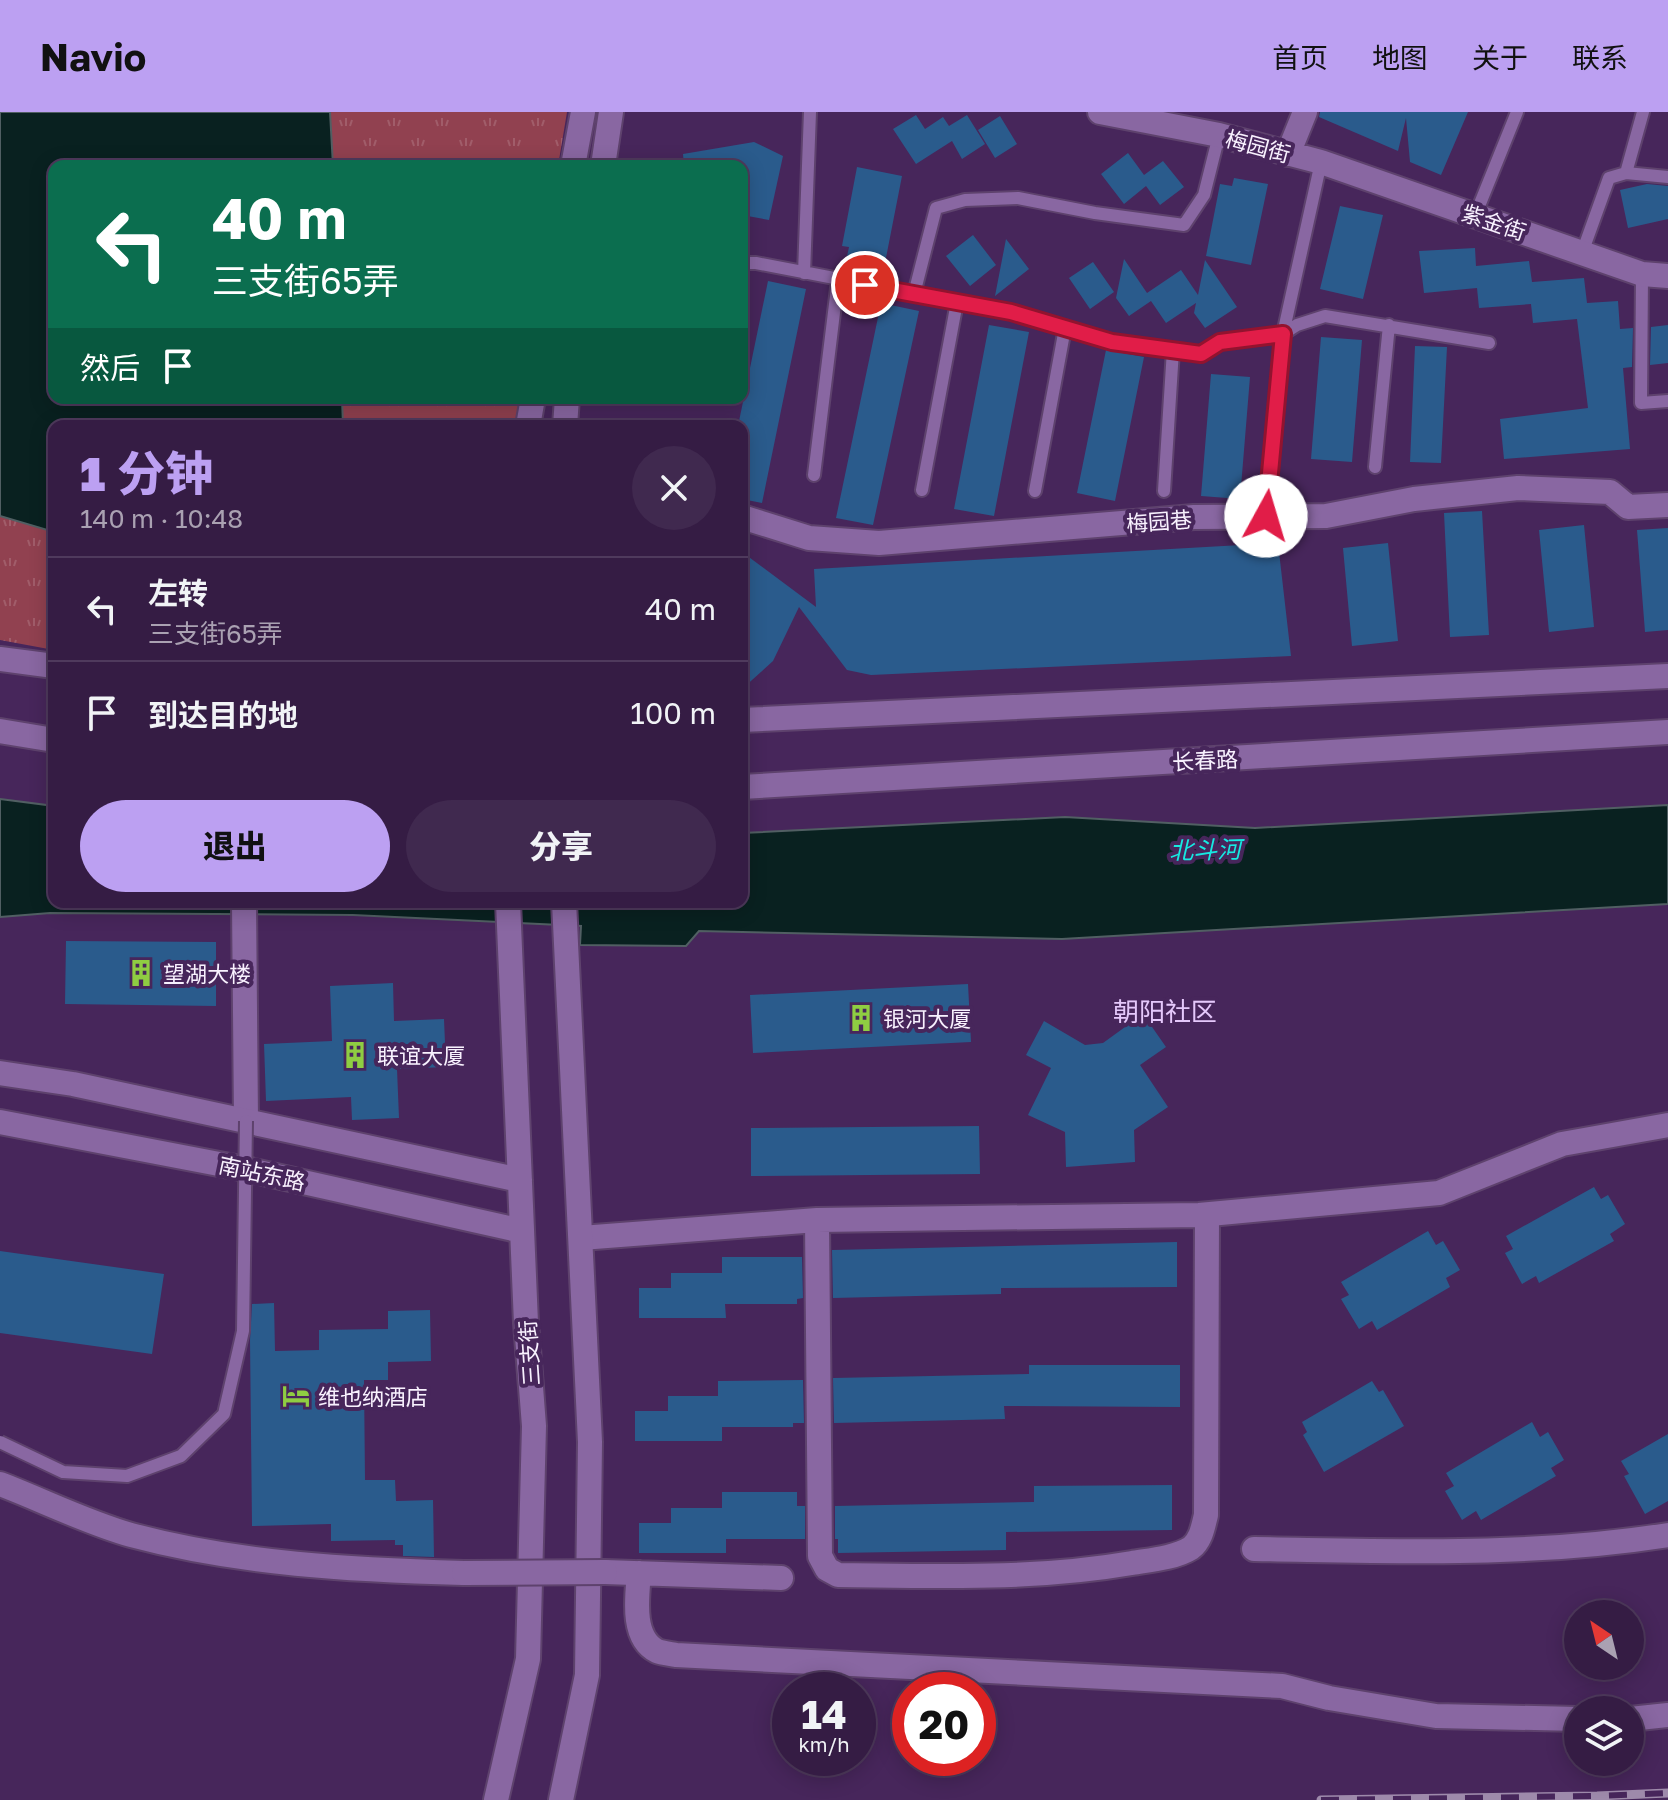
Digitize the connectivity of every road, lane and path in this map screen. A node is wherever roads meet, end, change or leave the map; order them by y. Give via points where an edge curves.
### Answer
1 (583, 112) edge
2 (611, 112) edge
3 (810, 112) edge
4 (1100, 112) edge
5 (1305, 112) edge
6 (1517, 112) edge
7 (1643, 112) edge
8 (1219, 135) junction
9 (1288, 154) junction
10 (574, 160) edge
11 (604, 160) edge
12 (1321, 162) junction
13 (1626, 173) junction
14 (1668, 177) edge
15 (1475, 216) junction
16 (1582, 253) junction
17 (748, 263) edge
18 (804, 273) junction
19 (1642, 274) junction
20 (1668, 276) edge
21 (838, 280) junction
22 (914, 294) junction
23 (957, 302) junction
24 (1389, 325) junction
25 (1065, 328) junction
26 (1283, 334) junction
27 (1489, 343) dead end
28 (1173, 350) junction
29 (1668, 401) edge
30 (1375, 467) dead end
31 (814, 475) dead end
32 (922, 490) dead end
33 (1035, 491) dead end
34 (1164, 491) dead end
35 (1668, 505) edge
36 (1266, 516) junction
37 (748, 519) edge
38 (0, 659) edge
39 (48, 665) edge
40 (1668, 676) edge
41 (748, 720) edge
42 (0, 731) edge
43 (1668, 732) edge
44 (48, 739) edge
45 (748, 787) edge
46 (244, 908) edge
47 (508, 908) edge
48 (565, 914) edge
49 (0, 1073) edge
50 (246, 1121) junction
51 (0, 1122) edge
52 (1668, 1125) edge
53 (245, 1169) junction
54 (520, 1180) junction
55 (1207, 1215) junction
56 (817, 1220) junction
57 (522, 1231) junction
58 (581, 1238) junction
59 (0, 1442) edge
60 (0, 1484) edge
61 (1668, 1535) edge
62 (1254, 1549) dead end
63 (639, 1573) junction
64 (781, 1578) dead end
65 (1668, 1715) edge
66 (1644, 1718) edge
67 (1564, 1719) edge
68 (496, 1800) edge
69 (561, 1800) edge

1 - 10 street
2 - 11 street
3 - 18 lane
4 - 8 street, 梅园街
5 - 9 street
6 - 15 lane
7 - 13 lane
8 - 9 street, 梅园街
8 - 22 lane via 1204,195 1184,225 1018,198 965,200 936,208
9 - 12 street, 梅园街
12 - 15 street, 紫金街
12 - 26 lane
13 - 14 lane
13 - 16 lane via 1609,178
15 - 16 street, 紫金街
16 - 19 street, 紫金街
17 - 18 lane
18 - 21 lane
19 - 20 street, 紫金街
19 - 29 lane via 1641,403
21 - 22 lane
21 - 31 lane
22 - 23 lane
23 - 25 lane
23 - 32 lane
24 - 26 lane via 1325,316
24 - 27 lane
24 - 30 lane
25 - 28 lane via 1112,342
25 - 33 lane
26 - 28 lane via 1220,342 1201,354
26 - 36 lane
28 - 34 lane
35 - 36 street, 梅园巷 via 1628,507 1610,492 1518,488 1414,499 1326,516
36 - 37 street, 梅园巷 via 1194,517 879,543 809,538
38 - 39 street
40 - 41 street
42 - 44 street
43 - 45 street, 长春路
46 - 50 street
47 - 54 street, 三支街
48 - 58 street
49 - 50 street
50 - 53 lane, bridge
50 - 54 street
51 - 53 street, 南站东路
52 - 55 street via 1562,1144 1439,1193
53 - 57 street, 南站东路
53 - 59 lane, bridge via 243,1331 224,1414 181,1456 127,1476 63,1472
54 - 57 street, 三支街
55 - 56 street
55 - 56 street via 1202,1533 1191,1547 1161,1558 1031,1576 838,1575 827,1569 820,1556
56 - 58 street
57 - 68 street, 三支街 via 534,1426 528,1659
58 - 69 street via 590,1442 587,1675
60 - 63 street, bridge via 130,1534 297,1564 464,1573
61 - 62 street via 1487,1552
63 - 64 street
63 - 67 street via 636,1615 645,1638 656,1651 676,1655 1282,1686 1436,1716
65 - 66 street

